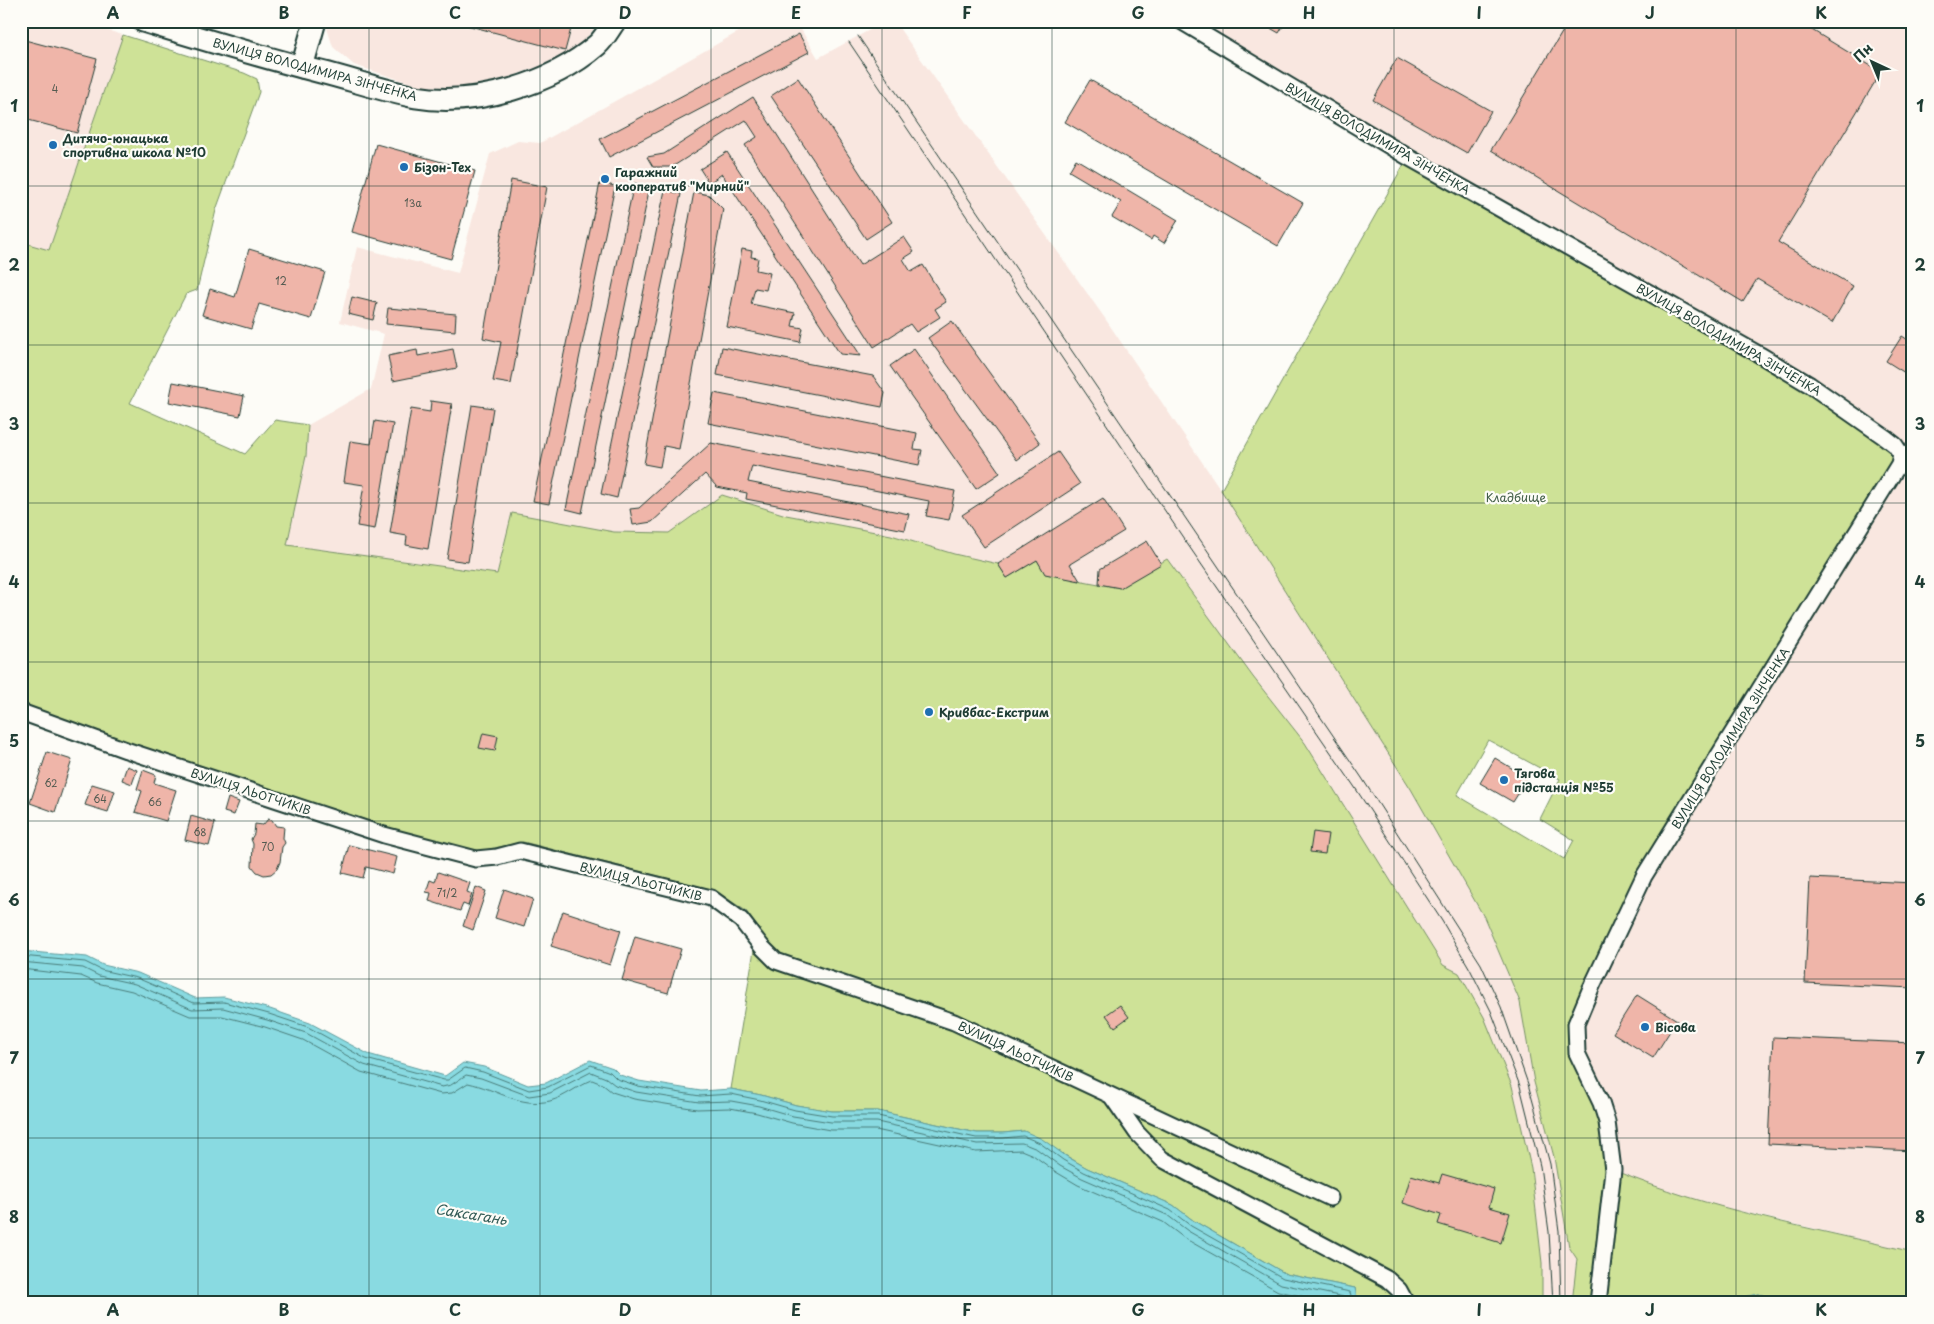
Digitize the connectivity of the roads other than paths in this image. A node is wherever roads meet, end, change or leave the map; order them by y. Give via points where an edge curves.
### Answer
1 (143, 21) edge
2 (315, 21) edge
3 (616, 21) edge
4 (1181, 21) edge
5 (302, 67) junction
6 (21, 712) edge
7 (1112, 1096) junction
8 (1330, 1198) dead end
9 (1406, 1303) edge
10 (1598, 1303) edge

1 - 5 main road, ВУЛИЦЯ ВОЛОДИМИРА ЗІНЧЕНКА
2 - 5 main road
3 - 5 main road, ВУЛИЦЯ ВОЛОДИМИРА ЗІНЧЕНКА via 599,44 578,59 548,75 488,96 458,99 418,97
4 - 10 street, ВУЛИЦЯ ВОЛОДИМИРА ЗІНЧЕНКА via 1408,157 1777,365 1886,438 1901,454 1899,464 1644,876 1576,1024 1578,1053 1607,1122 1613,1170
6 - 7 street, ВУЛИЦЯ ЛЬОТЧИКІВ via 384,835 476,859 520,851 711,898 741,920 776,961 954,1022
7 - 8 street, ВУЛИЦЯ ЛЬОТЧИКІВ
7 - 9 street via 1137,1133 1162,1159 1387,1278

